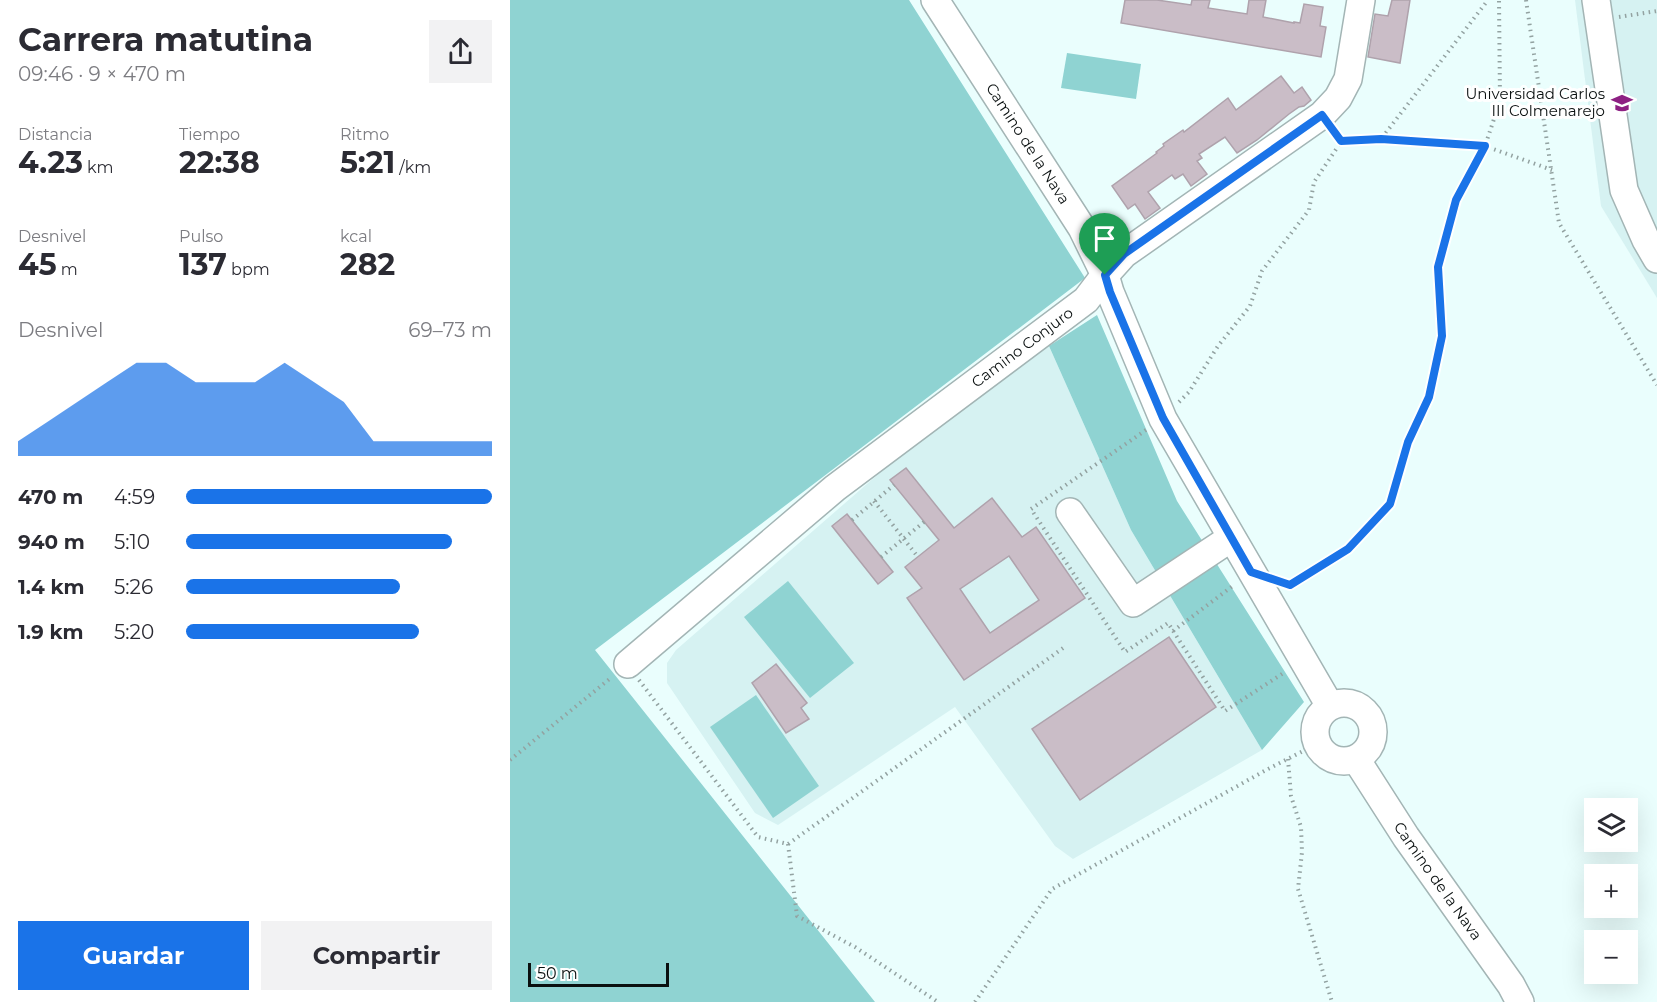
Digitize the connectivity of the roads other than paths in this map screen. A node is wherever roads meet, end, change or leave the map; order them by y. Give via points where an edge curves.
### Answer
1 (935, 0) edge
2 (1361, 0) edge
3 (1598, 10) edge
4 (1657, 259) edge
5 (1105, 275) junction
6 (1070, 512) dead end
7 (1231, 538) junction
8 (628, 664) road end
9 (1330, 706) junction
10 (1356, 759) junction
11 (1520, 1002) edge

1 - 5 street, Camino de la Nava via 1082,228
2 - 5 street, Camino Conjuro via 1348,79 1338,98 1322,115 1124,254
3 - 4 street via 1624,190
5 - 7 street, Camino de la Nava via 1163,418
5 - 8 street, Camino Conjuro via 1086,300 835,488
6 - 7 street via 1133,603
7 - 9 street, Camino de la Nava
9 - 10 street via 1316,723 1317,744 1333,760
9 - 10 street via 1341,702 1353,704 1370,719 1372,742
10 - 11 street, Camino de la Nava

